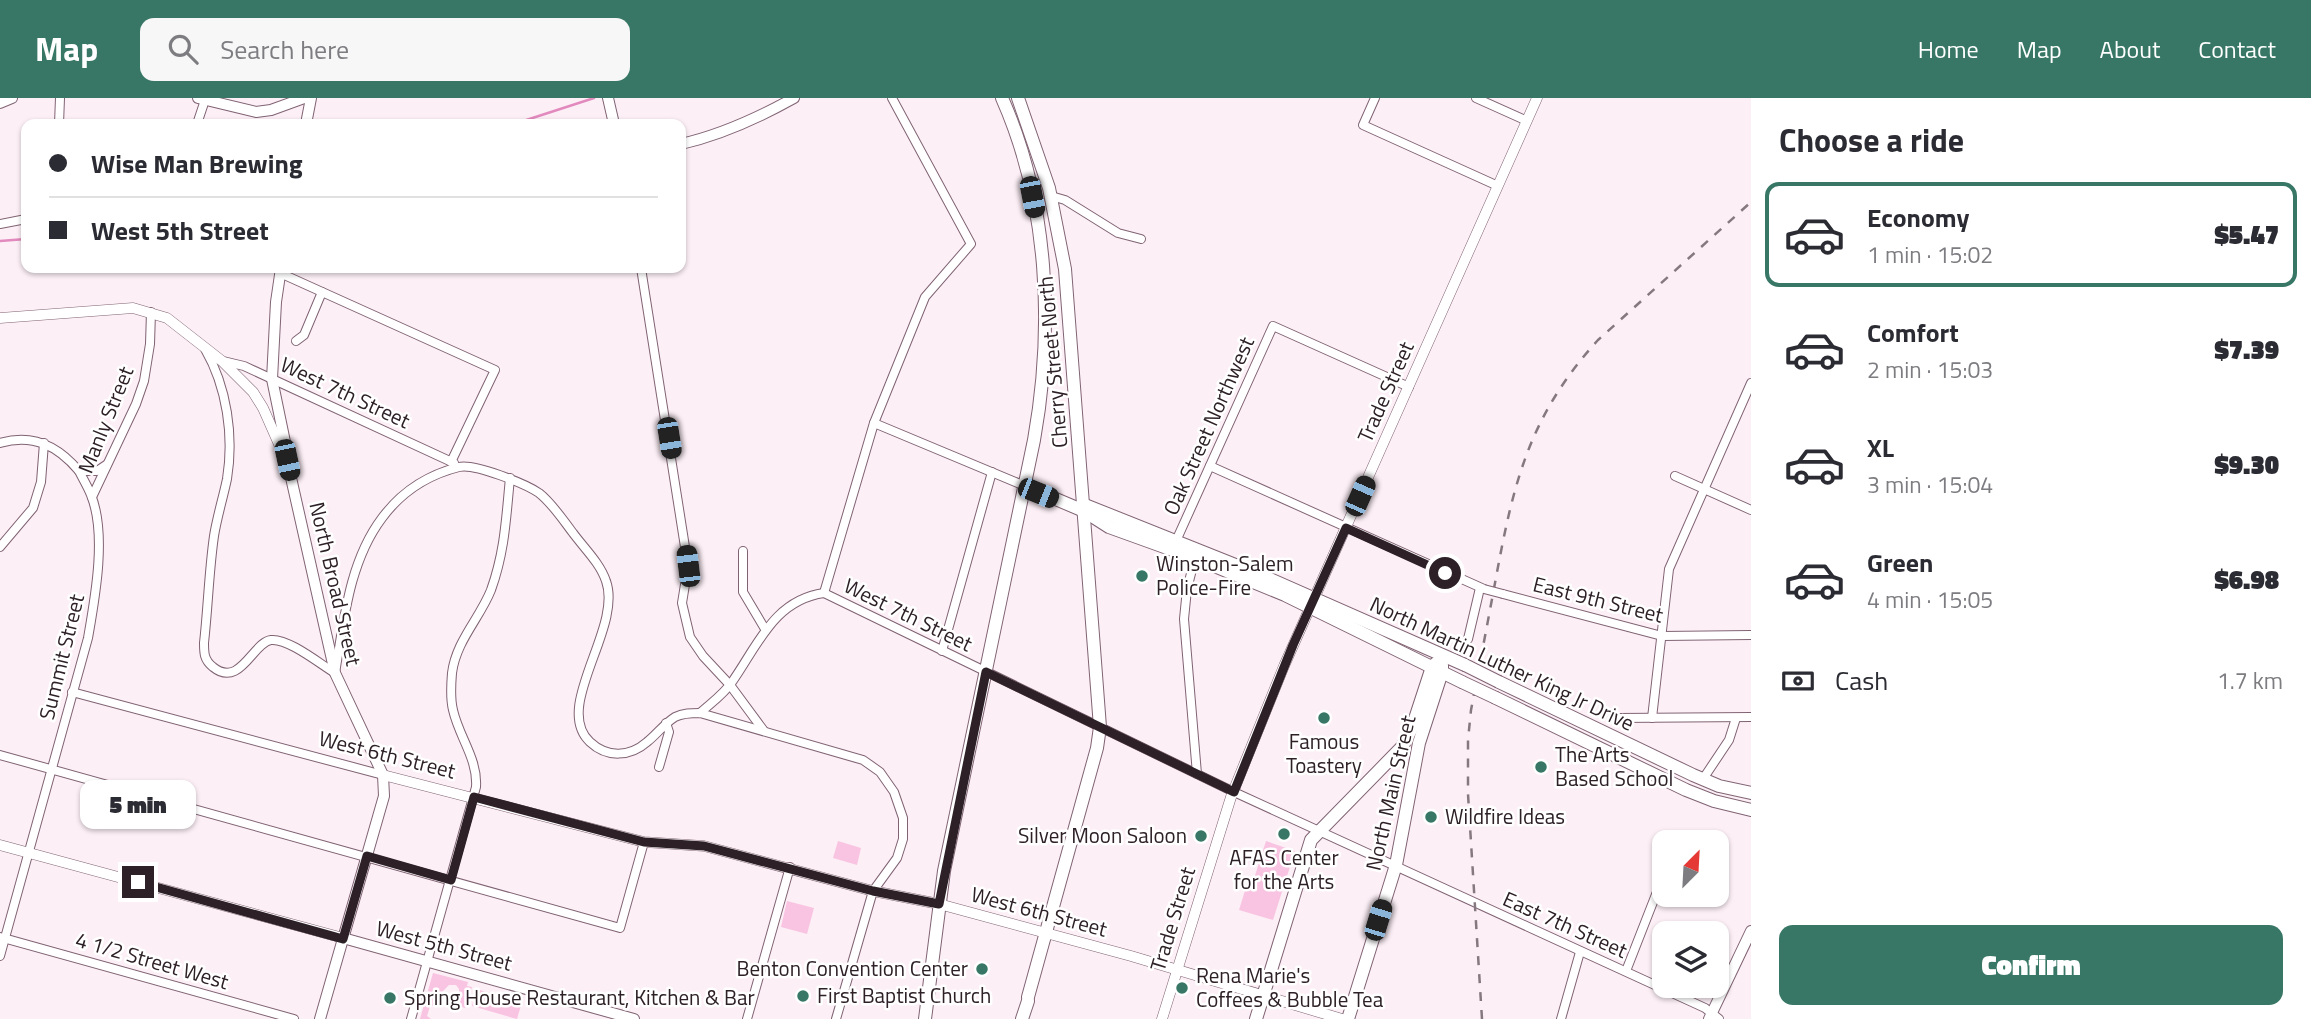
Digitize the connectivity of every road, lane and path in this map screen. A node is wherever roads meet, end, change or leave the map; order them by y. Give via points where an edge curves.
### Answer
1 (12, 98) edge
2 (60, 98) edge
3 (304, 98) edge
4 (311, 98) edge
5 (794, 98) edge
6 (892, 98) edge
7 (1002, 98) edge
8 (1018, 98) edge
9 (1375, 98) edge
10 (1476, 98) edge
11 (1537, 98) edge
12 (201, 99) edge
13 (608, 101) edge
14 (0, 103) edge
15 (59, 119) edge
16 (198, 119) edge
17 (307, 119) edge
18 (613, 119) edge
19 (1525, 120) junction
20 (686, 143) edge
21 (1498, 186) junction
22 (1051, 195) junction
23 (21, 220) edge
24 (0, 225) edge
25 (1141, 239) dead end
26 (280, 273) edge
27 (286, 273) edge
28 (642, 273) edge
29 (323, 292) junction
30 (150, 312) junction
31 (0, 318) edge
32 (296, 341) dead end
33 (204, 348) junction
34 (222, 360) junction
35 (272, 379) junction
36 (1751, 383) edge
37 (1409, 387) junction
38 (874, 423) junction
39 (0, 443) edge
40 (44, 443) junction
41 (287, 460) junction
42 (451, 462) junction
43 (106, 465) junction
44 (460, 466) junction
45 (1210, 466) junction
46 (79, 471) junction
47 (992, 472) junction
48 (1675, 476) dead end
49 (510, 478) junction
50 (1025, 486) junction
51 (1703, 489) junction
52 (92, 498) junction
53 (1084, 508) junction
54 (1751, 510) edge
55 (1109, 527) junction
56 (1346, 528) junction
57 (1176, 541) junction
58 (1086, 546) junction
59 (0, 547) edge
60 (743, 551) dead end
61 (1195, 558) junction
62 (1482, 589) junction
63 (824, 593) junction
64 (1313, 603) junction
65 (765, 629) junction
66 (1751, 635) edge
67 (1662, 636) junction
68 (1468, 639) dead end
69 (942, 651) junction
70 (1443, 654) junction
71 (1437, 670) junction
72 (986, 672) junction
73 (335, 673) junction
74 (730, 685) junction
75 (72, 692) junction
76 (700, 713) junction
77 (1751, 717) edge
78 (1618, 718) dead end
79 (1735, 718) junction
80 (1652, 719) junction
81 (666, 723) junction
82 (1100, 727) junction
83 (764, 731) junction
84 (0, 755) edge
85 (1393, 757) junction
86 (1414, 765) junction
87 (659, 767) dead end
88 (52, 770) junction
89 (1197, 774) junction
90 (383, 775) junction
91 (1703, 779) junction
92 (1234, 792) junction
93 (1751, 793) edge
94 (474, 797) junction
95 (1751, 810) edge
96 (1320, 830) junction
97 (644, 842) junction
98 (0, 845) edge
99 (28, 853) junction
100 (367, 856) junction
101 (1395, 865) junction
102 (790, 867) junction
103 (451, 880) junction
104 (873, 891) junction
105 (939, 904) junction
106 (1652, 905) edge
107 (1751, 932) edge
108 (1045, 933) junction
109 (2, 938) edge
110 (343, 939) junction
111 (1580, 951) junction
112 (0, 956) edge
113 (428, 962) junction
114 (1177, 970) junction
115 (1626, 971) junction
116 (1263, 996) junction
117 (1713, 1017) edge
118 (294, 1019) edge
119 (320, 1019) edge
120 (411, 1019) edge
121 (634, 1019) edge
122 (747, 1019) edge
123 (836, 1019) edge
124 (925, 1019) edge
125 (1023, 1019) edge
126 (1162, 1019) edge
127 (1256, 1019) edge
128 (1342, 1019) edge
129 (1348, 1019) edge
130 (1561, 1019) edge

1 - 14 main road
2 - 15 street
3 - 12 main road via 256,112
4 - 17 main road
5 - 20 main road via 751,121
6 - 38 street via 971,244 925,297
7 - 50 main road via 1032,197 1045,299 1043,380
8 - 22 main road, Cherry Street North
9 - 21 street via 1363,125
10 - 19 street
11 - 19 street, Trade Street
12 - 16 street
13 - 18 main road
19 - 21 street, Trade Street
21 - 37 street, Trade Street
22 - 25 street via 1118,233
22 - 53 main road, Cherry Street North via 1068,295
23 - 24 street
26 - 35 main road, North Broad Street
27 - 29 street
28 - 74 street via 688,566 683,614 695,645
29 - 32 street via 304,335
29 - 42 street via 495,370
30 - 31 street via 125,309
30 - 33 street via 167,318
30 - 43 street, Manly Street via 144,381
33 - 34 street
33 - 73 street via 216,373 230,436 212,557 204,656 216,670 236,670 265,642 276,640
34 - 35 street, West 7th Street
34 - 41 street via 253,392
35 - 41 main road, North Broad Street
35 - 42 street, West 7th Street
36 - 51 street
37 - 45 street, Oak Street Northwest via 1273,326
37 - 56 street, Trade Street
38 - 47 street
38 - 63 street
39 - 40 street via 22,439
40 - 46 street, Summit Street
40 - 59 street via 41,482 33,508
41 - 73 main road, North Broad Street
42 - 44 street, West 7th Street
43 - 46 street via 97,471
43 - 52 street, Manly Street
44 - 49 street, West 7th Street
44 - 73 street via 411,487 391,506 368,540 353,578
45 - 56 street, East 9th Street
45 - 57 street, Oak Street Northwest
46 - 52 street, Summit Street
47 - 50 street
47 - 69 street
48 - 51 street
49 - 81 street, West 7th Street via 546,500 607,582 607,613 578,711 583,734 601,750 621,754 645,744
49 - 94 street via 498,570 453,669 453,710 473,761
50 - 53 main road
50 - 72 main road
51 - 54 street
51 - 67 street via 1669,569
52 - 75 street, Summit Street via 98,540 97,588
53 - 55 main road
53 - 57 main road
53 - 58 main road, Cherry Street North
55 - 58 main road
55 - 61 main road
56 - 62 street, East 9th Street
56 - 64 street, Trade Street
57 - 64 main road
58 - 82 main road, Cherry Street North
60 - 65 street via 743,592
61 - 64 main road
61 - 89 street via 1184,619
62 - 67 street, East 9th Street, bridge
62 - 68 street
63 - 65 street via 794,602
63 - 69 street, West 7th Street
64 - 70 main road, North Martin Luther King Jr Drive
64 - 71 main road, North Martin Luther King Jr Drive
64 - 92 street, Trade Street
65 - 74 street
66 - 67 street, East 9th Street
67 - 80 street
69 - 72 street, West 7th Street
70 - 71 main road, North Main Street
70 - 91 main road, North Martin Luther King Jr Drive, bridge
71 - 85 main road via 1409,734
71 - 86 main road, North Main Street
71 - 95 main road, North Martin Luther King Jr Drive, bridge via 1686,790
72 - 82 street, West 7th Street
72 - 105 main road
73 - 90 main road, North Broad Street
74 - 76 street
74 - 83 street
75 - 88 street, Summit Street
75 - 90 street, West 6th Street
76 - 81 street via 683,714
76 - 83 street
77 - 79 street
78 - 80 street
79 - 80 street
79 - 91 street via 1730,740
81 - 87 street via 669,732
82 - 89 street, West 7th Street
82 - 108 main road, Cherry Street North
83 - 104 street via 863,760 880,772 898,803 904,828 901,849
84 - 88 street
85 - 86 main road via 1406,757
85 - 96 main road
86 - 101 main road, North Main Street
88 - 99 street, Summit Street
88 - 100 street
89 - 92 street, West 7th Street
90 - 94 street, West 6th Street
90 - 100 main road, North Broad Street via 384,796
91 - 93 main road, North Martin Luther King Jr Drive
92 - 96 street, West 7th Street
92 - 114 street, Trade Street
94 - 97 street, West 6th Street
94 - 103 street
96 - 101 street, West 7th Street
96 - 116 main road via 1310,844
97 - 102 street, West 6th Street via 704,846
97 - 103 street via 620,928
98 - 99 street, West 5th Street
99 - 109 street, Summit Street
99 - 110 street, West 5th Street
100 - 103 street
100 - 110 main road, North Broad Street
101 - 111 street, East 7th Street
101 - 129 main road, North Main Street
102 - 104 street, West 6th Street
102 - 122 street
103 - 113 street
104 - 105 street, West 6th Street
104 - 123 street
105 - 108 street, West 6th Street
105 - 124 main road
106 - 115 street
107 - 117 main road
108 - 114 street, West 6th Street
108 - 125 main road, Cherry Street North
109 - 112 street, Summit Street
109 - 118 street, 4 1/2 Street West
110 - 113 main road, West 5th Street
110 - 119 main road, North Broad Street
111 - 115 street, East 7th Street
111 - 130 street
113 - 120 street
113 - 121 main road, West 5th Street
114 - 116 street, West 6th Street
114 - 126 street, Trade Street
115 - 117 street, East 7th Street via 1705,1008
116 - 127 main road
116 - 128 street, West 6th Street

